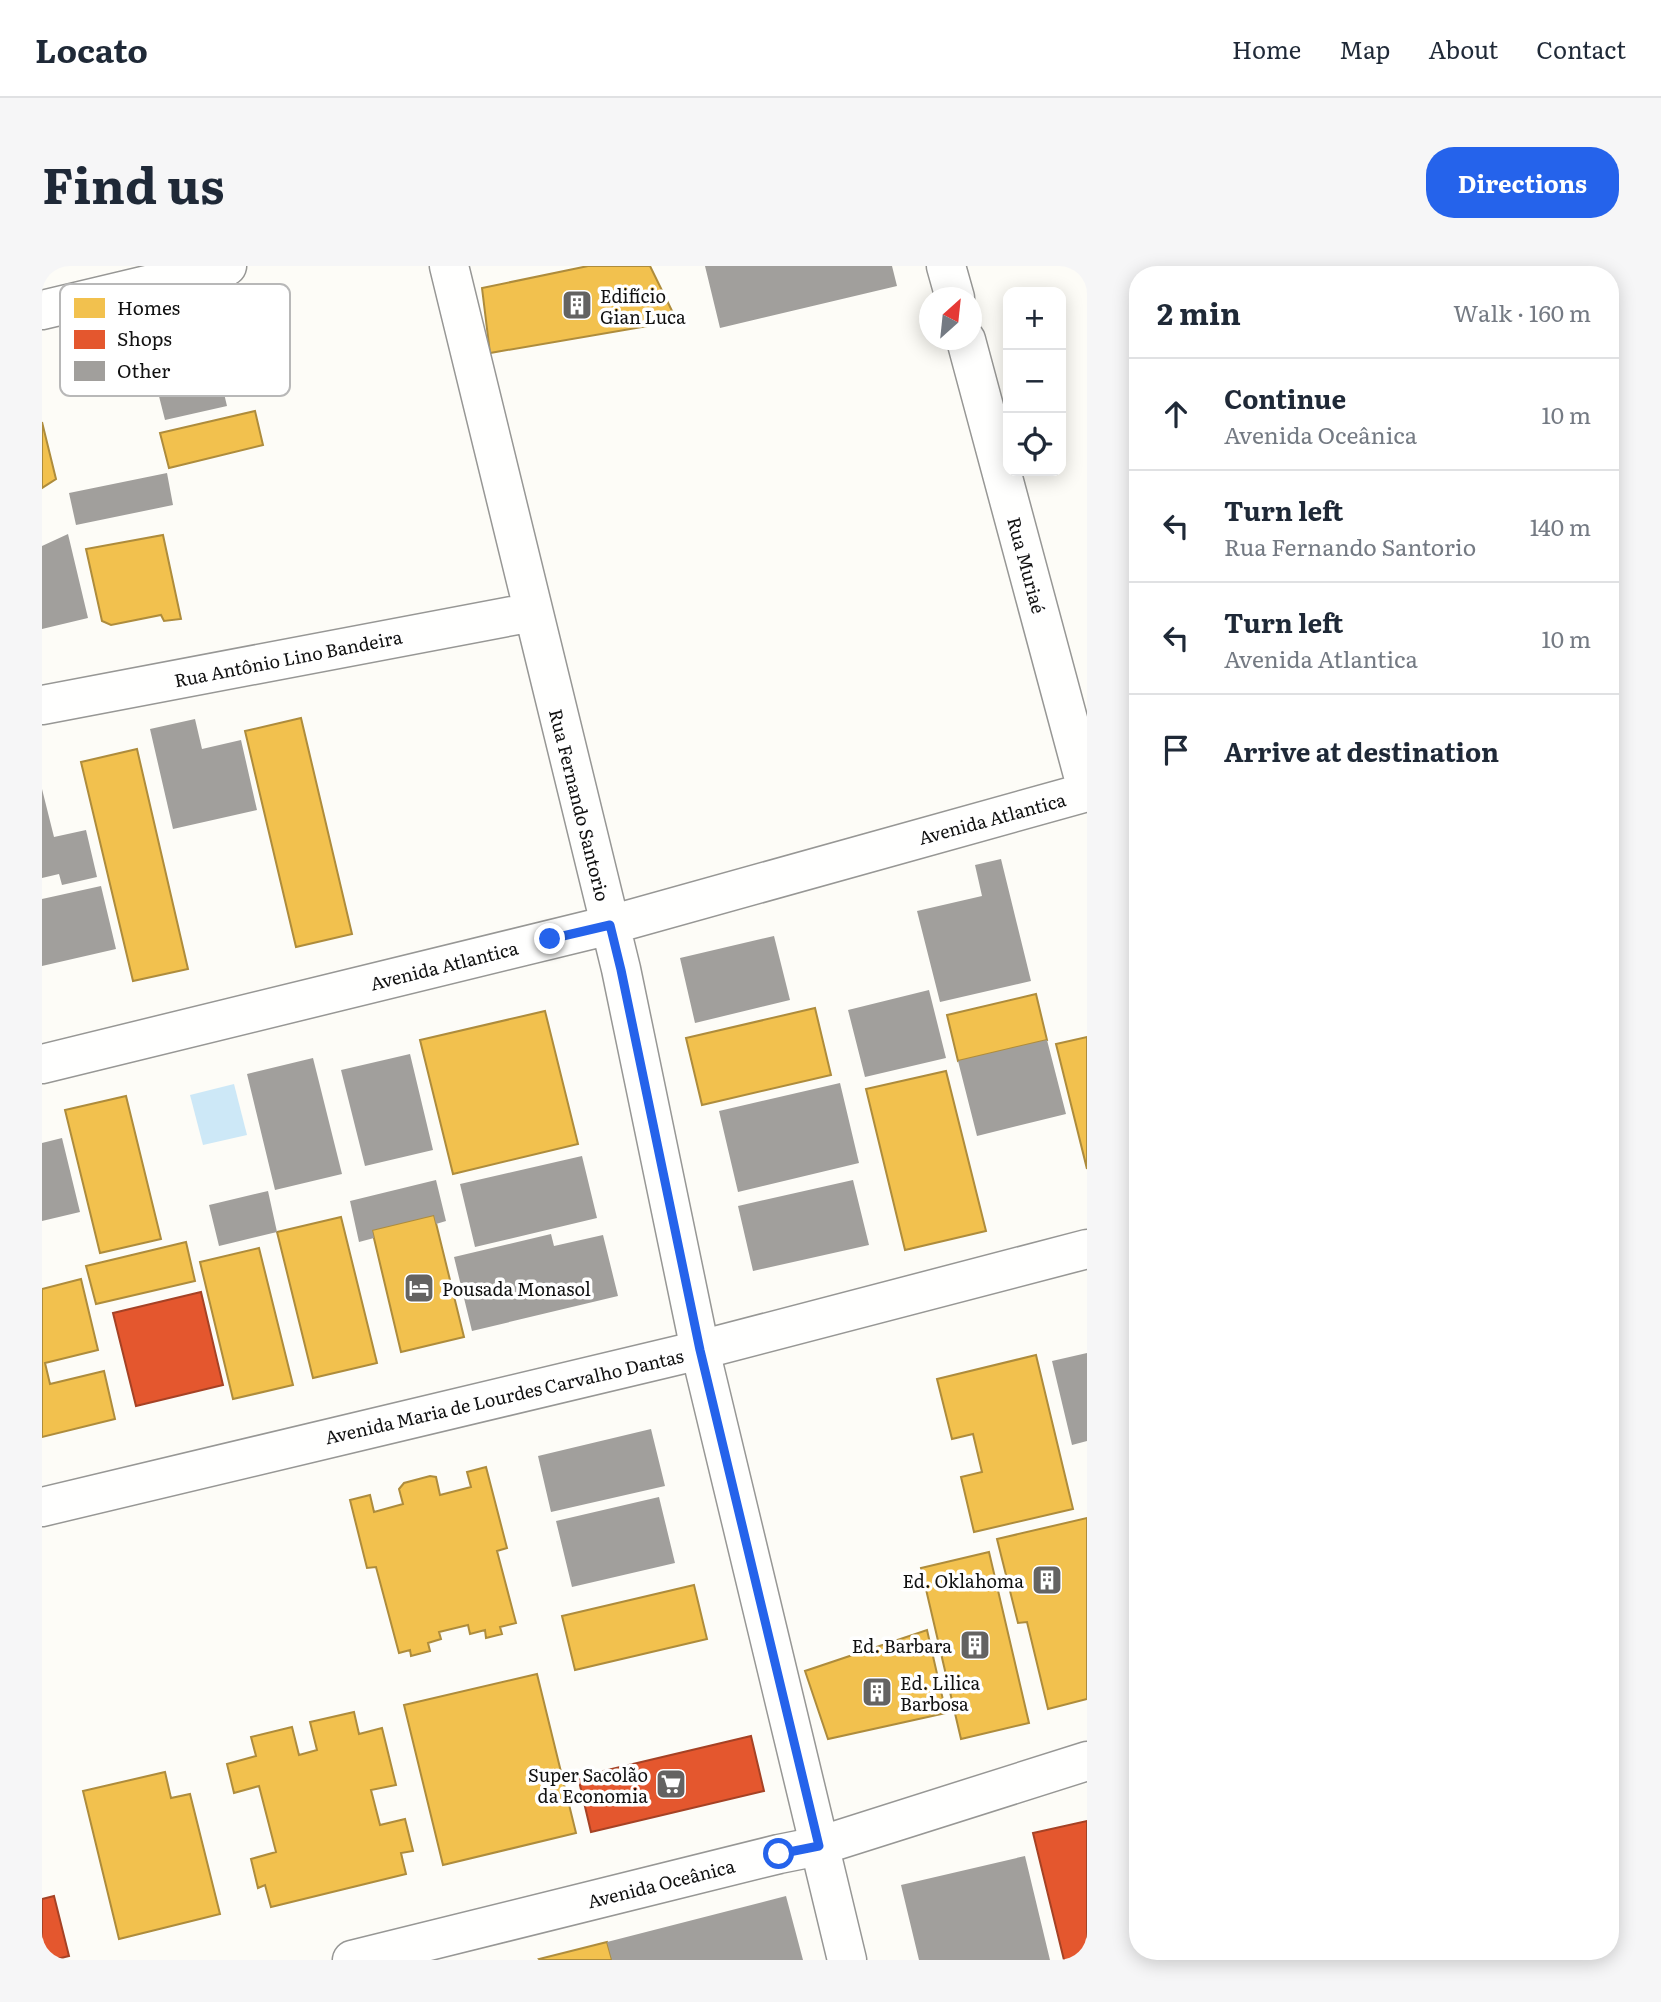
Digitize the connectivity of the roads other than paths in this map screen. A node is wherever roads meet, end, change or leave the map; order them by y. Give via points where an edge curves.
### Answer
1 (227, 266) edge
2 (449, 266) edge
3 (946, 266) edge
4 (151, 284) edge
5 (952, 287) edge
6 (60, 306) edge
7 (42, 310) edge
8 (969, 350) edge
9 (533, 612) junction
10 (42, 705) edge
11 (1087, 791) edge
12 (610, 925) junction
13 (42, 1064) edge
14 (1087, 1249) edge
15 (700, 1350) junction
16 (42, 1507) edge
17 (1087, 1761) edge
18 (819, 1846) junction
19 (352, 1960) edge
20 (847, 1960) edge

1 - 4 street
2 - 9 street, Rua Fernando Santorio
3 - 5 street
6 - 7 street
8 - 11 street, Rua Muriaé
9 - 10 street, Rua Antônio Lino Bandeira
9 - 12 street, Rua Fernando Santorio
11 - 12 street, Avenida Atlantica
12 - 13 street, Avenida Atlantica
12 - 15 street, Rua Fernando Santorio
14 - 15 street, Avenida Maria de Lourdes Carvalho Dantas
15 - 16 street, Avenida Maria de Lourdes Carvalho Dantas
15 - 18 street, Rua Fernando Santorio
17 - 18 street, Avenida Oceânica
18 - 19 street, Avenida Oceânica
18 - 20 street, Rua Fernando Santorio

